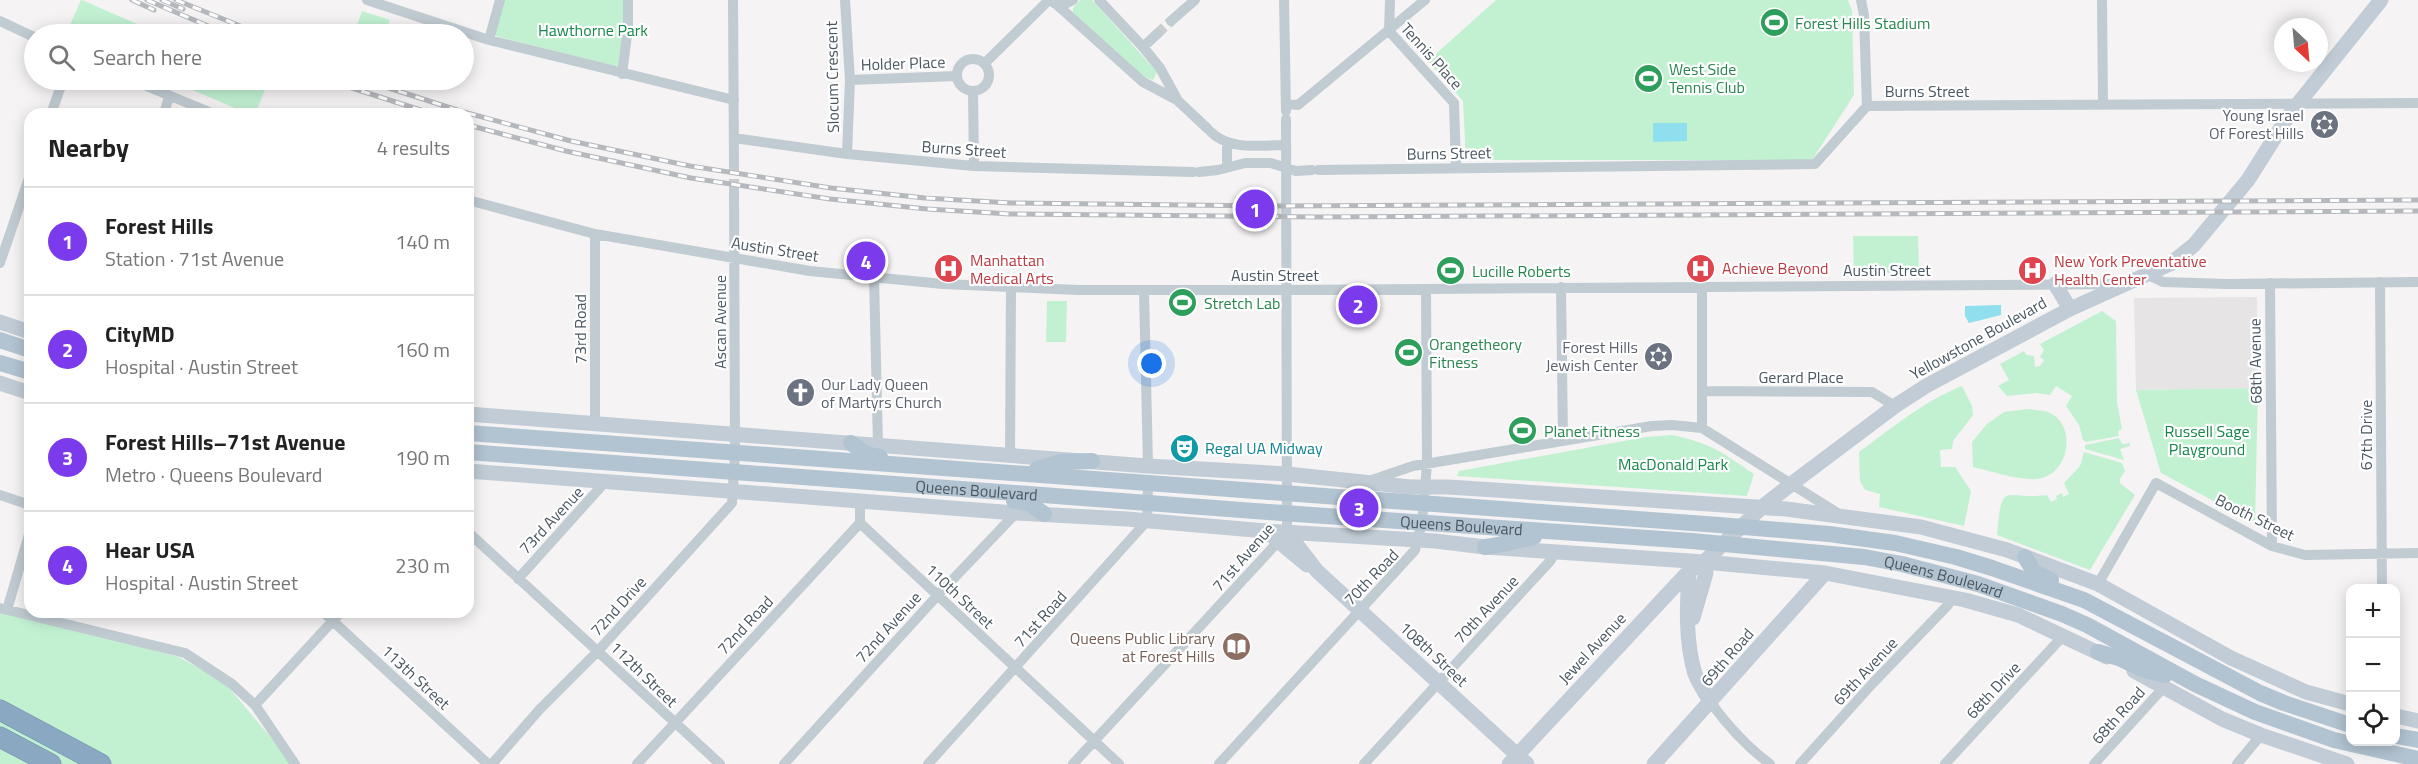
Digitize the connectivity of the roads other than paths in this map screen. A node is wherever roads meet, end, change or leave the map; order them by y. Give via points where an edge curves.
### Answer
1 (500, 0) edge
2 (628, 0) edge
3 (733, 0) edge
4 (845, 0) edge
5 (1073, 0) edge
6 (1099, 0) edge
7 (1195, 0) edge
8 (1284, 0) edge
9 (1390, 0) edge
10 (1425, 0) edge
11 (1861, 0) edge
12 (2102, 0) edge
13 (2381, 0) edge
14 (374, 1) edge
15 (1051, 1) edge
16 (0, 21) edge
17 (1171, 21) tunnel mouth
18 (442, 24) edge
19 (1389, 31) junction
20 (24, 32) edge
21 (1157, 34) tunnel mouth
22 (474, 35) edge
23 (489, 40) junction
24 (1143, 47) junction
25 (985, 63) junction
26 (622, 74) junction
27 (957, 76) junction
28 (850, 80) junction
29 (59, 90) edge
30 (155, 90) edge
31 (973, 91) junction
32 (169, 96) junction
33 (734, 100) junction
34 (1178, 100) junction
35 (2418, 103) edge
36 (2298, 104) junction
37 (2103, 105) junction
38 (1867, 106) junction
39 (53, 108) edge
40 (166, 108) edge
41 (199, 108) edge
42 (1286, 113) junction
43 (734, 138) junction
44 (1227, 143) junction
45 (1286, 145) junction
46 (847, 154) junction
47 (734, 164) tunnel mouth
48 (974, 166) junction
49 (1227, 167) junction
50 (1286, 167) junction
51 (1456, 168) junction
52 (734, 190) tunnel mouth
53 (24, 193) edge
54 (474, 203) edge
55 (595, 234) junction
56 (735, 259) junction
57 (0, 263) edge
58 (2148, 275) junction
59 (874, 278) junction
60 (2380, 282) junction
61 (2418, 282) edge
62 (2270, 283) junction
63 (2055, 284) junction
64 (2126, 284) junction
65 (1702, 286) junction
66 (1011, 287) junction
67 (1561, 287) junction
68 (1426, 289) junction
69 (1144, 290) junction
70 (1286, 290) junction
71 (2070, 309) junction
72 (0, 322) edge
73 (24, 330) edge
74 (0, 338) edge
75 (24, 348) edge
76 (0, 363) edge
77 (24, 370) edge
78 (0, 383) edge
79 (24, 391) edge
80 (1702, 391) junction
81 (1895, 406) junction
82 (474, 414) edge
83 (595, 424) junction
84 (1702, 428) junction
85 (735, 433) junction
86 (474, 434) edge
87 (1563, 441) junction
88 (851, 443) junction
89 (878, 445) junction
90 (474, 452) edge
91 (1010, 454) junction
92 (1092, 461) junction
93 (735, 462) junction
94 (1427, 464) junction
95 (924, 466) junction
96 (474, 473) edge
97 (1015, 473) junction
98 (1148, 474) junction
99 (1287, 474) junction
100 (606, 481) junction
101 (1369, 481) junction
102 (1790, 484) junction
103 (949, 488) junction
104 (734, 492) junction
105 (1287, 494) junction
106 (0, 495) edge
107 (1425, 495) junction
108 (860, 500) junction
109 (24, 503) edge
110 (1148, 504) junction
111 (1761, 508) junction
112 (1016, 513) junction
113 (1287, 513) junction
114 (1044, 514) junction
115 (1842, 515) junction
116 (1147, 522) junction
117 (1422, 522) junction
118 (860, 523) junction
119 (1740, 528) junction
120 (1566, 533) junction
121 (1277, 535) junction
122 (474, 538) edge
123 (1419, 540) junction
124 (1722, 545) junction
125 (2272, 546) junction
126 (1485, 547) junction
127 (24, 549) edge
128 (1554, 552) junction
129 (2382, 554) junction
130 (2418, 554) edge
131 (2025, 557) junction
132 (1704, 562) junction
133 (1689, 571) junction
134 (1825, 573) junction
135 (518, 579) junction
136 (2098, 584) junction
137 (2382, 584) edge
138 (1981, 586) junction
139 (2070, 595) junction
140 (937, 596) junction
141 (1952, 598) junction
142 (4, 609) edge
143 (1360, 610) junction
144 (24, 614) edge
145 (2018, 615) junction
146 (41, 618) edge
147 (330, 618) edge
148 (336, 618) edge
149 (333, 621) junction
150 (2063, 636) junction
151 (1688, 639) junction
152 (598, 651) junction
153 (2098, 652) junction
154 (1016, 668) junction
155 (1438, 683) junction
156 (2195, 684) junction
157 (2164, 687) junction
158 (1711, 703) junction
159 (2346, 703) edge
160 (255, 705) junction
161 (0, 710) edge
162 (2400, 717) edge
163 (2418, 721) edge
164 (675, 723) junction
165 (2346, 724) edge
166 (2418, 729) edge
167 (2400, 730) edge
168 (2261, 735) junction
169 (0, 737) edge
170 (2400, 737) edge
171 (2418, 740) edge
172 (1095, 741) junction
173 (2418, 759) edge
174 (1518, 761) edge
175 (51, 764) edge
176 (101, 764) edge
177 (295, 764) edge
178 (490, 764) edge
179 (637, 764) edge
180 (720, 764) edge
181 (784, 764) edge
182 (928, 764) edge
183 (1073, 764) edge
184 (1119, 764) edge
185 (1219, 764) edge
186 (1364, 764) edge
187 (1654, 764) edge
188 (1770, 764) edge
189 (1800, 764) edge
190 (1945, 764) edge
191 (2094, 764) edge
192 (2237, 764) edge
193 (2348, 764) edge

1 - 23 street
2 - 26 street
3 - 33 street
4 - 28 street, Slocum Crescent
5 - 15 street via 1063,5
6 - 24 street
7 - 17 street
8 - 42 street, 71st Avenue
9 - 19 street, Tennis Place
10 - 19 street
11 - 38 street
12 - 37 street
13 - 36 street, Yellowstone Boulevard
14 - 18 street
15 - 25 street
15 - 34 street via 1143,82
16 - 20 street
19 - 42 street
19 - 51 street, Tennis Place via 1454,104
21 - 24 street
22 - 23 street
23 - 26 street
24 - 34 street
25 - 27 street via 967,60
25 - 31 street via 989,78 980,90
26 - 33 street
27 - 28 street, Holder Place
27 - 31 street via 962,87
28 - 46 street, Slocum Crescent
29 - 39 street
30 - 32 street
31 - 48 street
32 - 40 street
32 - 41 street
33 - 43 street
34 - 44 street
35 - 36 street, Burns Street
36 - 37 street, Burns Street
36 - 58 street, Yellowstone Boulevard via 2248,180 2210,227 2170,264
37 - 38 street, Burns Street
38 - 51 street, Burns Street via 1815,164
42 - 45 street, 71st Avenue
43 - 46 street, Burns Street
43 - 47 street
44 - 45 street
44 - 49 street
45 - 50 street, 71st Avenue
46 - 48 street, Burns Street
48 - 49 street, Burns Street via 1196,172
49 - 50 street, Burns Street via 1271,163
50 - 51 street, Burns Street via 1296,171
50 - 70 street, 71st Avenue
52 - 56 street, Ascan Avenue
53 - 57 street
54 - 55 street, Austin Street
55 - 56 street, Austin Street
55 - 83 street, 73rd Road
56 - 59 street, Austin Street
56 - 85 street, Ascan Avenue
58 - 62 street via 2163,282
58 - 64 street, Yellowstone Boulevard
59 - 66 street, Austin Street
59 - 89 street
60 - 61 street
60 - 62 street
60 - 129 street, 67th Drive
62 - 125 street, 68th Avenue
63 - 64 street, Austin Street
63 - 65 street, Austin Street
63 - 71 street
64 - 71 street, Yellowstone Boulevard
65 - 67 street, Austin Street
65 - 80 street
66 - 69 street, Austin Street
66 - 91 street
67 - 68 street, Austin Street
67 - 87 street
68 - 70 street, Austin Street
68 - 94 street, 70th Road
69 - 70 street, Austin Street
69 - 98 street
70 - 99 street, 71st Avenue
71 - 81 street, Yellowstone Boulevard
72 - 73 street
74 - 75 main road
76 - 77 main road
78 - 79 street
80 - 81 street, Gerard Place via 1872,392
80 - 84 street
81 - 102 street, Yellowstone Boulevard
82 - 83 street, Queens Boulevard
83 - 85 street, Queens Boulevard
84 - 87 street, Queens Boulevard via 1662,424
84 - 102 street, Queens Boulevard
85 - 88 street, Queens Boulevard
85 - 93 street, Ascan Avenue
86 - 93 main road, Queens Boulevard
87 - 94 street, Queens Boulevard
88 - 89 street, Queens Boulevard
88 - 95 main road via 866,454
89 - 91 street, Queens Boulevard
90 - 93 main road, Queens Boulevard
91 - 92 street, Queens Boulevard
92 - 97 main road via 1062,462
92 - 98 street, Queens Boulevard
93 - 95 main road, Queens Boulevard
93 - 103 main road, Queens Boulevard
93 - 104 street, 72nd Drive
94 - 101 street, Queens Boulevard
94 - 107 street, 70th Road
95 - 97 main road, Queens Boulevard
96 - 100 street, Queens Boulevard
97 - 98 main road, Queens Boulevard
98 - 99 street, Queens Boulevard
98 - 105 main road, Queens Boulevard
98 - 110 street
99 - 101 street, Queens Boulevard
99 - 105 street, 71st Avenue
100 - 104 street, Queens Boulevard
100 - 135 street, 73rd Avenue
101 - 107 street, Queens Boulevard
102 - 111 street, Yellowstone Boulevard
102 - 115 street, Queens Boulevard
103 - 110 main road, Queens Boulevard
103 - 114 main road via 1029,502
104 - 108 street, Queens Boulevard
104 - 152 street, 72nd Drive via 732,503
105 - 107 main road, Queens Boulevard
105 - 113 street, 71st Avenue
106 - 109 street
107 - 111 street, Queens Boulevard
107 - 117 street, 70th Road
107 - 119 main road, Queens Boulevard
108 - 112 street, Queens Boulevard
108 - 118 street
110 - 113 main road, Queens Boulevard
110 - 116 street
111 - 115 street, Queens Boulevard
111 - 119 street, Yellowstone Boulevard
112 - 114 street, Queens Boulevard
112 - 140 street, 72nd Avenue
113 - 117 main road, Queens Boulevard
113 - 121 street, 71st Avenue
114 - 116 street, Queens Boulevard
115 - 131 street, Queens Boulevard via 1921,527
116 - 121 street, Queens Boulevard
116 - 154 street, 71st Road
117 - 120 main road, Queens Boulevard
117 - 123 street, 70th Road
118 - 140 street, 110th Street
118 - 164 street, 72nd Road
119 - 124 street, Yellowstone Boulevard
119 - 139 main road, Queens Boulevard via 1895,543 1956,557
120 - 124 main road, Queens Boulevard
120 - 126 main road
121 - 123 street, Queens Boulevard
121 - 143 street, 108th Street
121 - 172 street, 71st Avenue
122 - 135 street, 112th Street
123 - 126 street, Queens Boulevard
123 - 143 street, 70th Road via 1413,555
124 - 132 street, Yellowstone Boulevard
124 - 138 main road, Queens Boulevard via 1863,557
125 - 129 street, Booth Street via 2305,555
125 - 136 street, Booth Street via 2156,483
126 - 128 street, Queens Boulevard
127 - 142 street
128 - 132 street, Queens Boulevard
128 - 155 street, 70th Avenue via 1551,560
129 - 130 street, Booth Street
129 - 137 street, 67th Drive
131 - 136 street, Queens Boulevard
131 - 139 main road via 2034,572 2060,584
132 - 133 street, Jewel Avenue
132 - 134 street, Queens Boulevard
132 - 151 street via 1706,573
133 - 151 street
133 - 174 street, Jewel Avenue
134 - 141 street, Queens Boulevard
134 - 158 street, 69th Road
135 - 152 street, 112th Street
136 - 159 street, Queens Boulevard via 2231,658 2306,692
138 - 145 main road via 1991,595 2014,604
138 - 156 main road, Queens Boulevard via 2087,625
139 - 165 main road, Queens Boulevard via 2266,696
140 - 154 street, 110th Street
140 - 181 street, 72nd Avenue
141 - 145 street, Queens Boulevard
141 - 189 street, 69th Avenue
142 - 144 street
143 - 155 street, 108th Street
143 - 185 street, 70th Road
145 - 150 street, Queens Boulevard
146 - 160 street via 184,653 232,684
147 - 149 street, 113th Street
148 - 149 street
149 - 160 street
149 - 178 street, 113th Street
150 - 153 street, Queens Boulevard
150 - 190 street, 68th Drive
151 - 158 street via 1696,675
152 - 164 street, 112th Street
152 - 178 street, 72nd Drive
153 - 156 main road
153 - 157 street, Queens Boulevard
154 - 172 street, 110th Street
154 - 182 street, 71st Road
155 - 174 street, 108th Street
155 - 186 street, 70th Avenue
156 - 173 main road, Queens Boulevard via 2255,712 2334,740
157 - 168 street, Queens Boulevard
157 - 191 street, 68th Road
158 - 187 street, 69th Road
158 - 188 street via 1730,729
160 - 177 street
161 - 176 highway
162 - 163 street
164 - 179 street, 72nd Road
164 - 180 street, 112th Street
166 - 167 main road
168 - 192 street
168 - 193 street, Queens Boulevard
169 - 175 highway
170 - 171 main road
172 - 183 street, 71st Avenue
172 - 184 street, 110th Street

